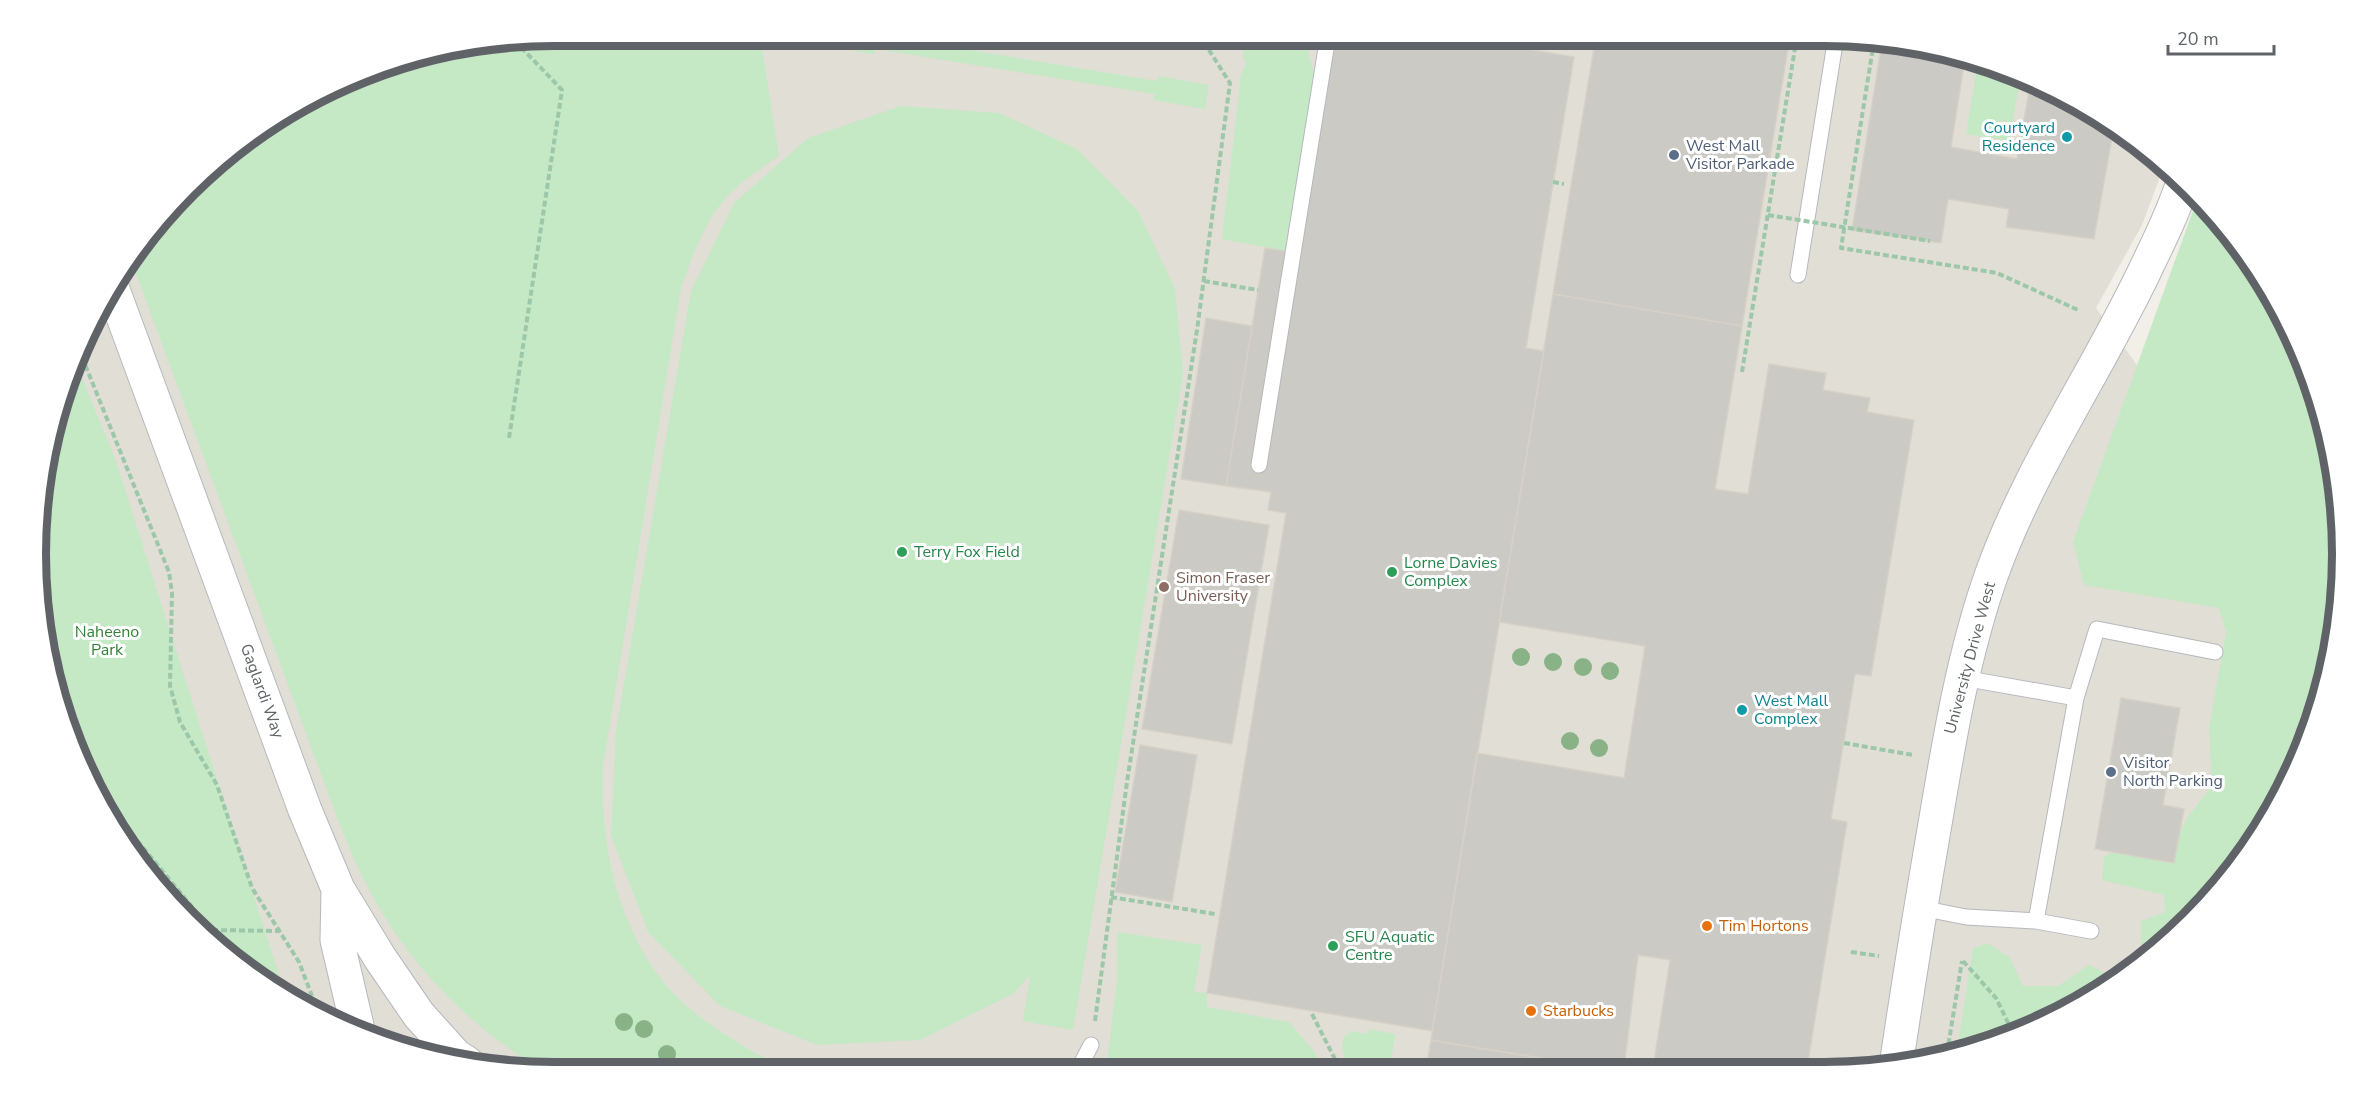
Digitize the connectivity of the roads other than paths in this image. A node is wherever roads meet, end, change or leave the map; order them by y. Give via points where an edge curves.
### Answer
1 (1326, 46) edge
2 (1834, 47) edge
3 (2180, 192) edge
4 (1798, 274) dead end
5 (116, 297) edge
6 (1259, 465) dead end
7 (2215, 651) dead end
8 (1963, 678) junction
9 (2076, 698) junction
10 (338, 889) junction
11 (1921, 908) junction
12 (2036, 921) junction
13 (2091, 931) dead end
14 (356, 1021) edge
15 (1091, 1045) road end
16 (452, 1051) edge
17 (1898, 1056) edge
18 (1082, 1062) edge

1 - 6 lane
2 - 4 lane
3 - 8 street, University Drive West via 2125,313 2014,521 1991,576
5 - 10 street, Gaglardi Way via 305,810
7 - 9 lane via 2097,629
8 - 9 lane
8 - 11 street, University Drive West
9 - 12 lane
10 - 14 street via 337,940
10 - 16 street, Gaglardi Way via 419,1015
11 - 12 lane
11 - 17 street, University Drive West
12 - 13 lane
15 - 18 lane

